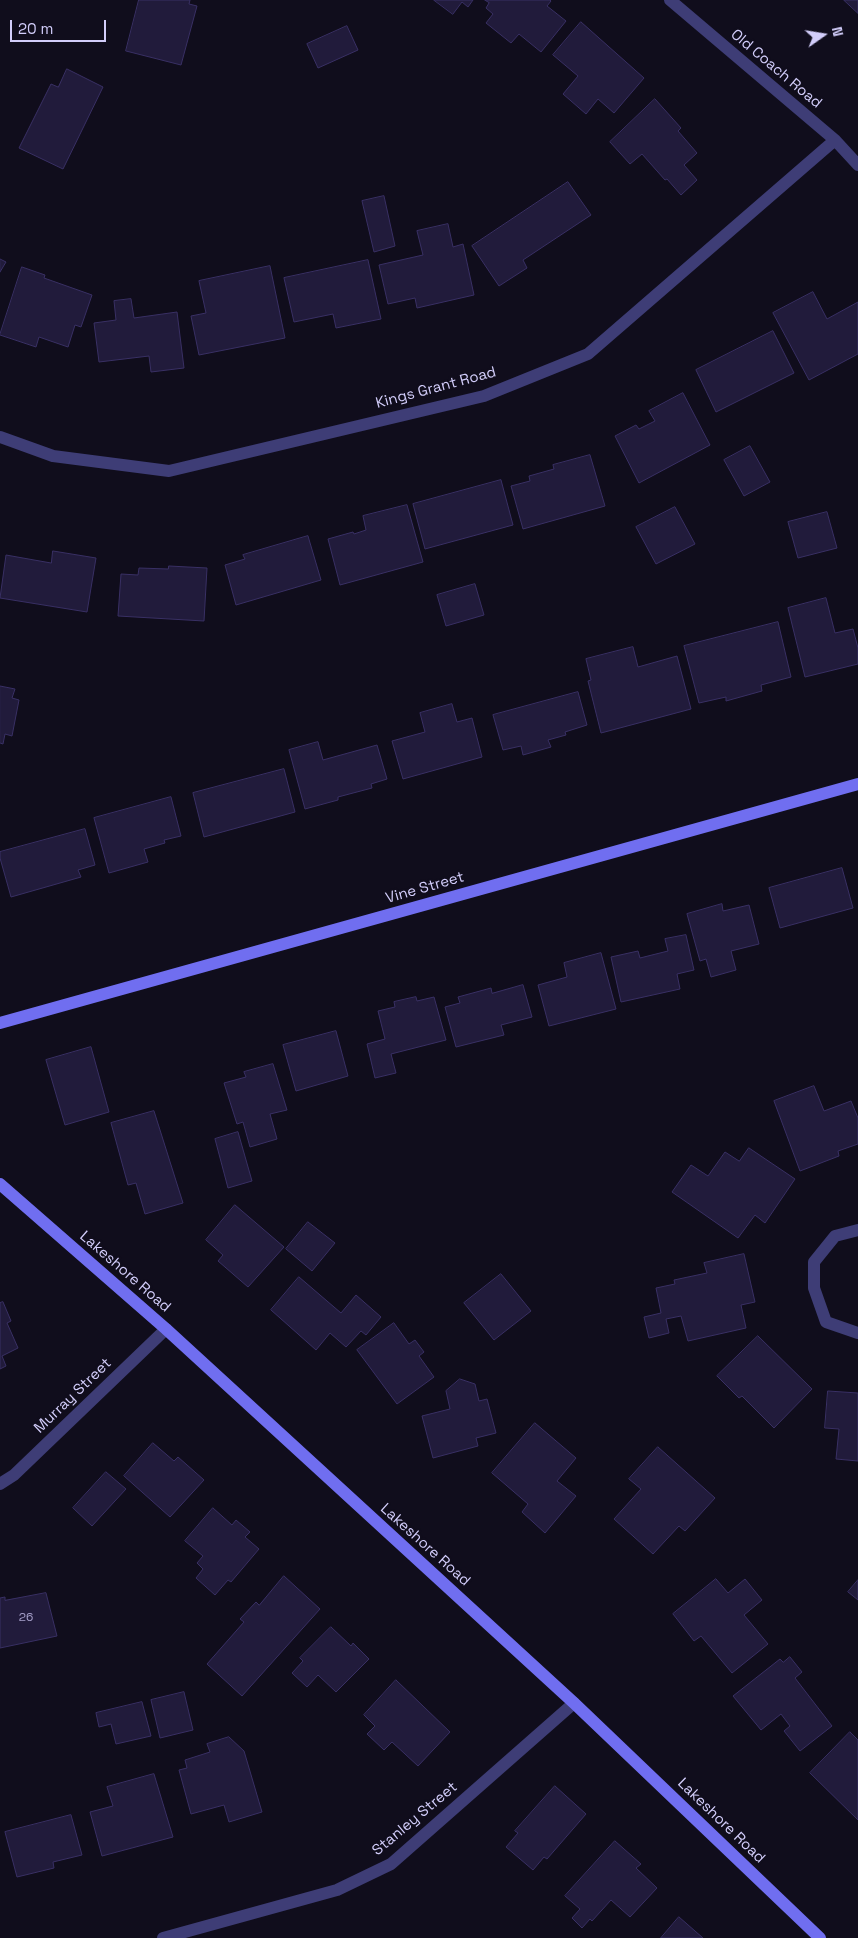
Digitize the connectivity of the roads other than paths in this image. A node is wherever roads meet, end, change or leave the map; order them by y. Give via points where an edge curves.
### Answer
1 (670, 0) edge
2 (835, 140) junction
3 (858, 165) edge
4 (0, 437) edge
5 (858, 784) edge
6 (0, 1023) edge
7 (0, 1184) edge
8 (858, 1230) edge
9 (166, 1330) junction
10 (858, 1333) edge
11 (0, 1484) edge
12 (574, 1703) junction
13 (163, 1938) edge
14 (820, 1938) edge

1 - 2 street, Old Coach Road
2 - 3 street, Old Coach Road
2 - 4 street, Kings Grant Road via 588,354 484,396 169,471 52,456
5 - 6 main road, Vine Street
7 - 9 main road, Lakeshore Road
8 - 10 street via 835,1236 814,1262 814,1288 826,1322
9 - 11 street, Murray Street via 14,1475
9 - 12 main road, Lakeshore Road
12 - 13 street, Stanley Street via 391,1864 337,1890
12 - 14 main road, Lakeshore Road

